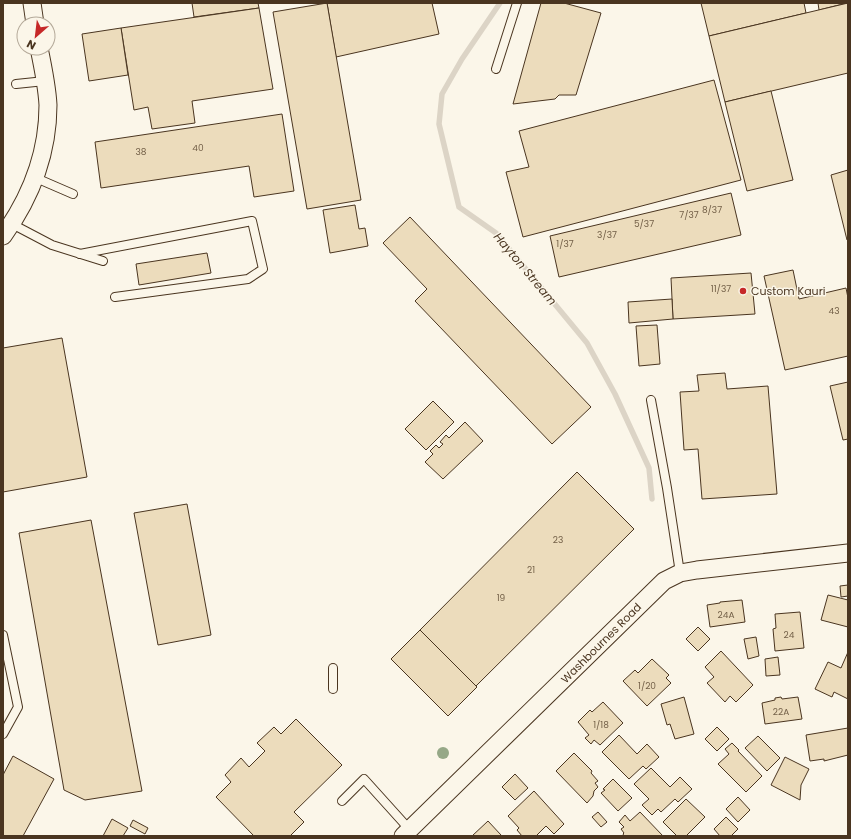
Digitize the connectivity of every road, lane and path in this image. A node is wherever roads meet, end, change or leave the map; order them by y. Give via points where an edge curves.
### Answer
1 (32, 3) edge
2 (517, 3) edge
3 (34, 16) edge
4 (41, 56) edge
5 (496, 69) dead end
6 (46, 81) junction
7 (16, 84) dead end
8 (36, 178) junction
9 (73, 194) dead end
10 (7, 230) edge
11 (80, 254) junction
12 (103, 261) dead end
13 (115, 297) dead end
14 (651, 400) dead end
15 (848, 553) edge
16 (680, 573) junction
17 (3, 635) edge
18 (333, 668) dead end
19 (333, 689) dead end
20 (3, 734) edge
21 (342, 801) dead end
22 (406, 833) edge

1 - 3 street
2 - 5 lane
4 - 6 street
6 - 7 lane
6 - 8 street via 46,140
8 - 9 lane
8 - 10 street via 25,202
10 - 11 lane
11 - 12 lane
11 - 13 lane via 252,221 263,269 248,279
14 - 16 lane
15 - 16 street, Washbournes Road
16 - 22 street, Washbournes Road via 664,581
17 - 20 lane via 18,708
18 - 19 lane
21 - 22 lane via 364,779

